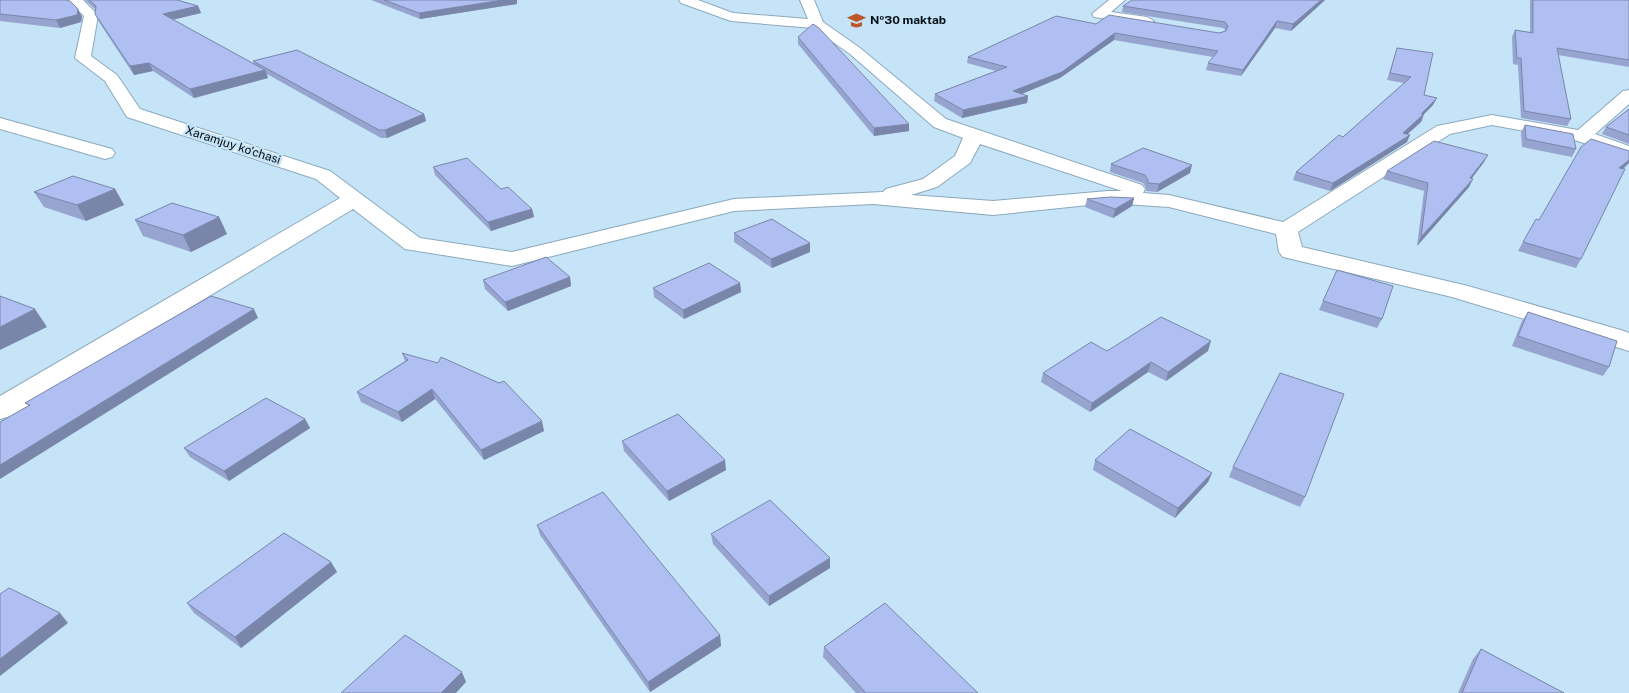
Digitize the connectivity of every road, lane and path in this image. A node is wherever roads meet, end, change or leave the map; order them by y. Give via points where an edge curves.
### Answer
1 (58, 0) edge
2 (686, 0) edge
3 (807, 0) edge
4 (1118, 0) edge
5 (817, 24) junction
6 (1163, 24) edge
7 (1629, 95) edge
8 (0, 123) edge
9 (974, 136) junction
10 (1582, 136) junction
11 (106, 153) dead end
12 (1629, 154) edge
13 (873, 198) junction
14 (354, 199) junction
15 (1169, 201) junction
16 (1286, 230) junction
17 (1629, 343) edge
18 (0, 409) edge

1 - 14 street, Xaramjuy ko'chasi via 78,3 91,15 83,58 111,78 133,113 323,174
2 - 5 street via 731,17
3 - 5 street
4 - 6 street via 1099,14
5 - 9 street via 855,51 940,123
7 - 10 street
8 - 11 street
9 - 13 street via 963,159 930,183
9 - 15 street
10 - 12 street
10 - 16 street via 1492,120 1444,130
13 - 14 street, Xaramjuy ko'chasi via 734,205 512,258 413,244
13 - 15 street via 993,208 1108,196
14 - 18 street
15 - 16 street
16 - 17 street via 1290,252 1459,291

